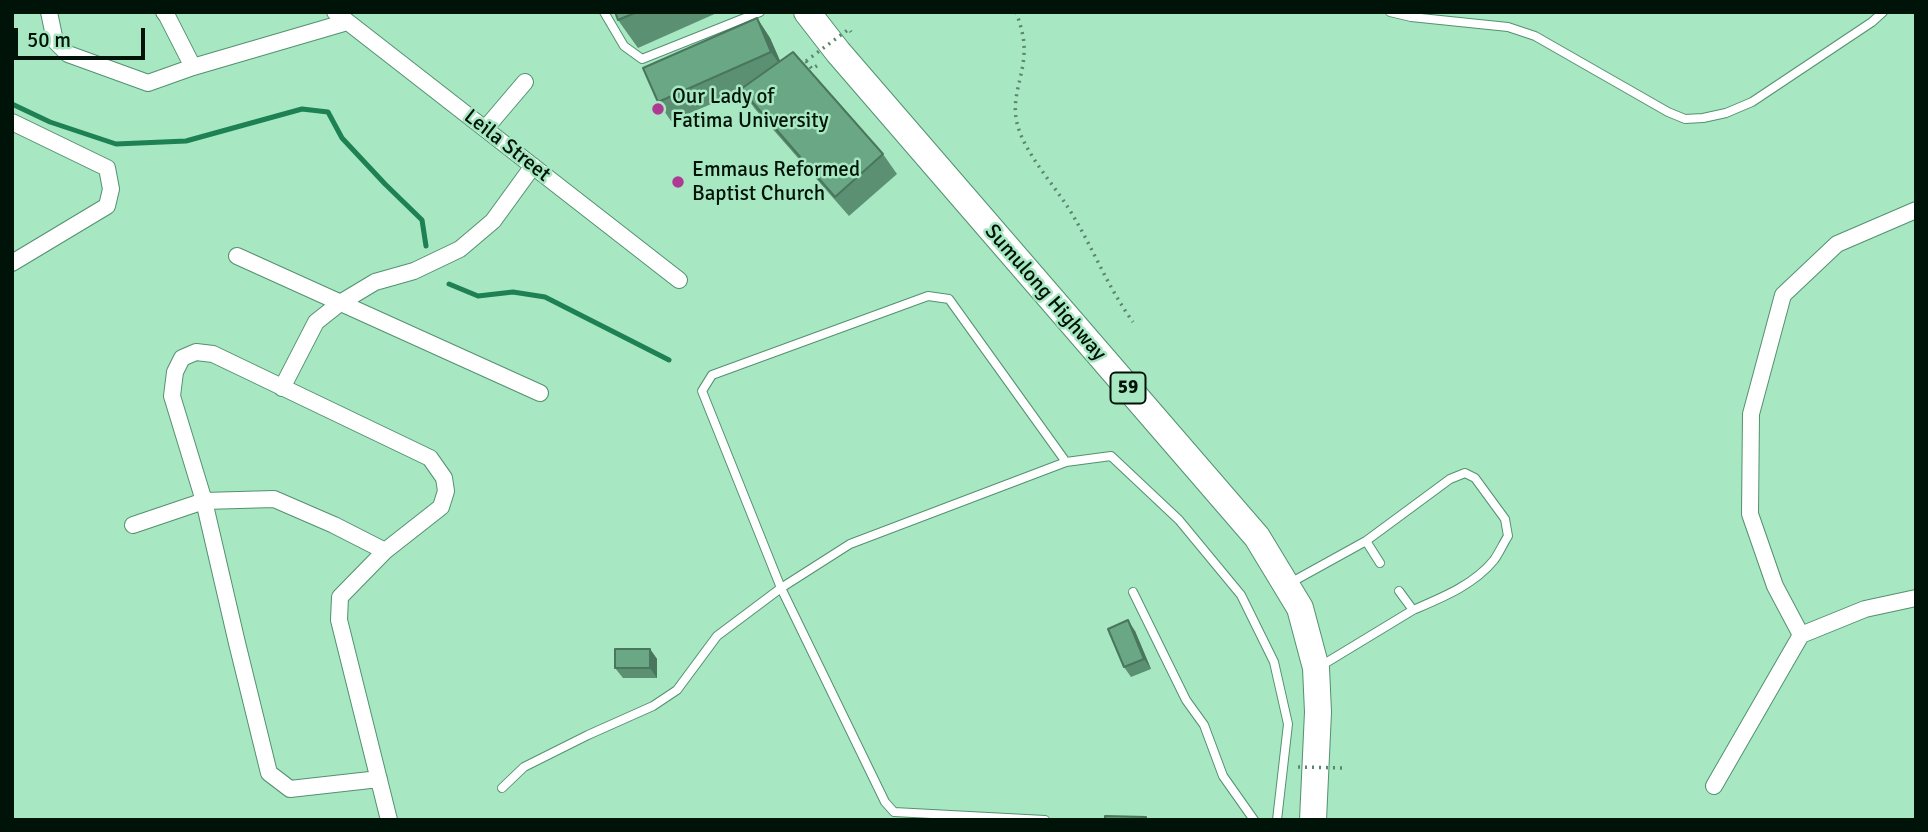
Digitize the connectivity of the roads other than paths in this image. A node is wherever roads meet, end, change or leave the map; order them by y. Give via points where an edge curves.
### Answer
1 (49, 12) edge
2 (164, 12) edge
3 (604, 12) edge
4 (760, 12) edge
5 (807, 12) edge
6 (1390, 12) edge
7 (1883, 12) edge
8 (341, 17) edge
9 (193, 68) junction
10 (525, 82) dead end
11 (12, 122) edge
12 (485, 129) junction
13 (533, 166) junction
14 (1916, 210) edge
15 (237, 256) dead end
16 (12, 263) edge
17 (679, 280) dead end
18 (340, 303) junction
19 (282, 388) junction
20 (540, 393) dead end
21 (1066, 462) junction
22 (204, 501) junction
23 (133, 526) dead end
24 (1366, 541) junction
25 (385, 551) junction
26 (1380, 563) dead end
27 (1286, 586) junction
28 (781, 588) junction
29 (1399, 591) dead end
30 (1133, 592) dead end
31 (1916, 598) edge
32 (1413, 610) junction
33 (1801, 635) junction
34 (1316, 668) junction
35 (379, 779) junction
36 (1714, 786) dead end
37 (502, 788) dead end
38 (389, 820) edge
39 (1045, 820) edge
40 (1254, 820) edge
41 (1277, 820) edge
42 (1313, 820) edge

1 - 9 street via 55,41 68,54 148,83
2 - 9 street
3 - 4 lane via 624,46 642,59
5 - 27 main road, Sumulong Highway / 59 via 1257,537
6 - 7 lane via 1508,27 1535,36 1685,119 1726,113 1752,102
8 - 9 street
8 - 12 street, Leila Street
10 - 12 street
11 - 16 street via 107,168 111,189 107,206
12 - 13 street, Leila Street
13 - 17 street, Leila Street
13 - 18 street via 493,221 460,249 414,271 375,282
14 - 33 street via 1837,244 1783,295 1751,414 1750,514 1775,586
15 - 18 street
18 - 19 street via 316,323
18 - 20 street
19 - 22 street via 213,354 196,352 182,358 172,396
19 - 25 street via 430,457 444,478 441,507
21 - 28 lane via 850,544
21 - 28 lane via 949,299 928,296 712,375 702,391
21 - 41 lane via 1111,456 1179,520 1241,595 1274,662 1288,724
22 - 23 street
22 - 25 street via 274,499
22 - 35 street via 269,773 290,789
24 - 26 lane
24 - 27 lane
24 - 32 lane via 1450,479 1465,473 1475,478 1505,519 1508,536 1493,561 1467,584
25 - 35 street via 340,597 339,621
27 - 34 main road, Sumulong Highway / 59 via 1300,608
28 - 37 lane via 717,636 677,690 653,706 524,767
28 - 39 lane via 885,802 894,812
29 - 32 lane
30 - 40 lane via 1186,700 1204,725 1223,776
31 - 33 street via 1865,609
32 - 34 lane
33 - 36 street
34 - 42 main road, Sumulong Highway / 59
35 - 38 street

